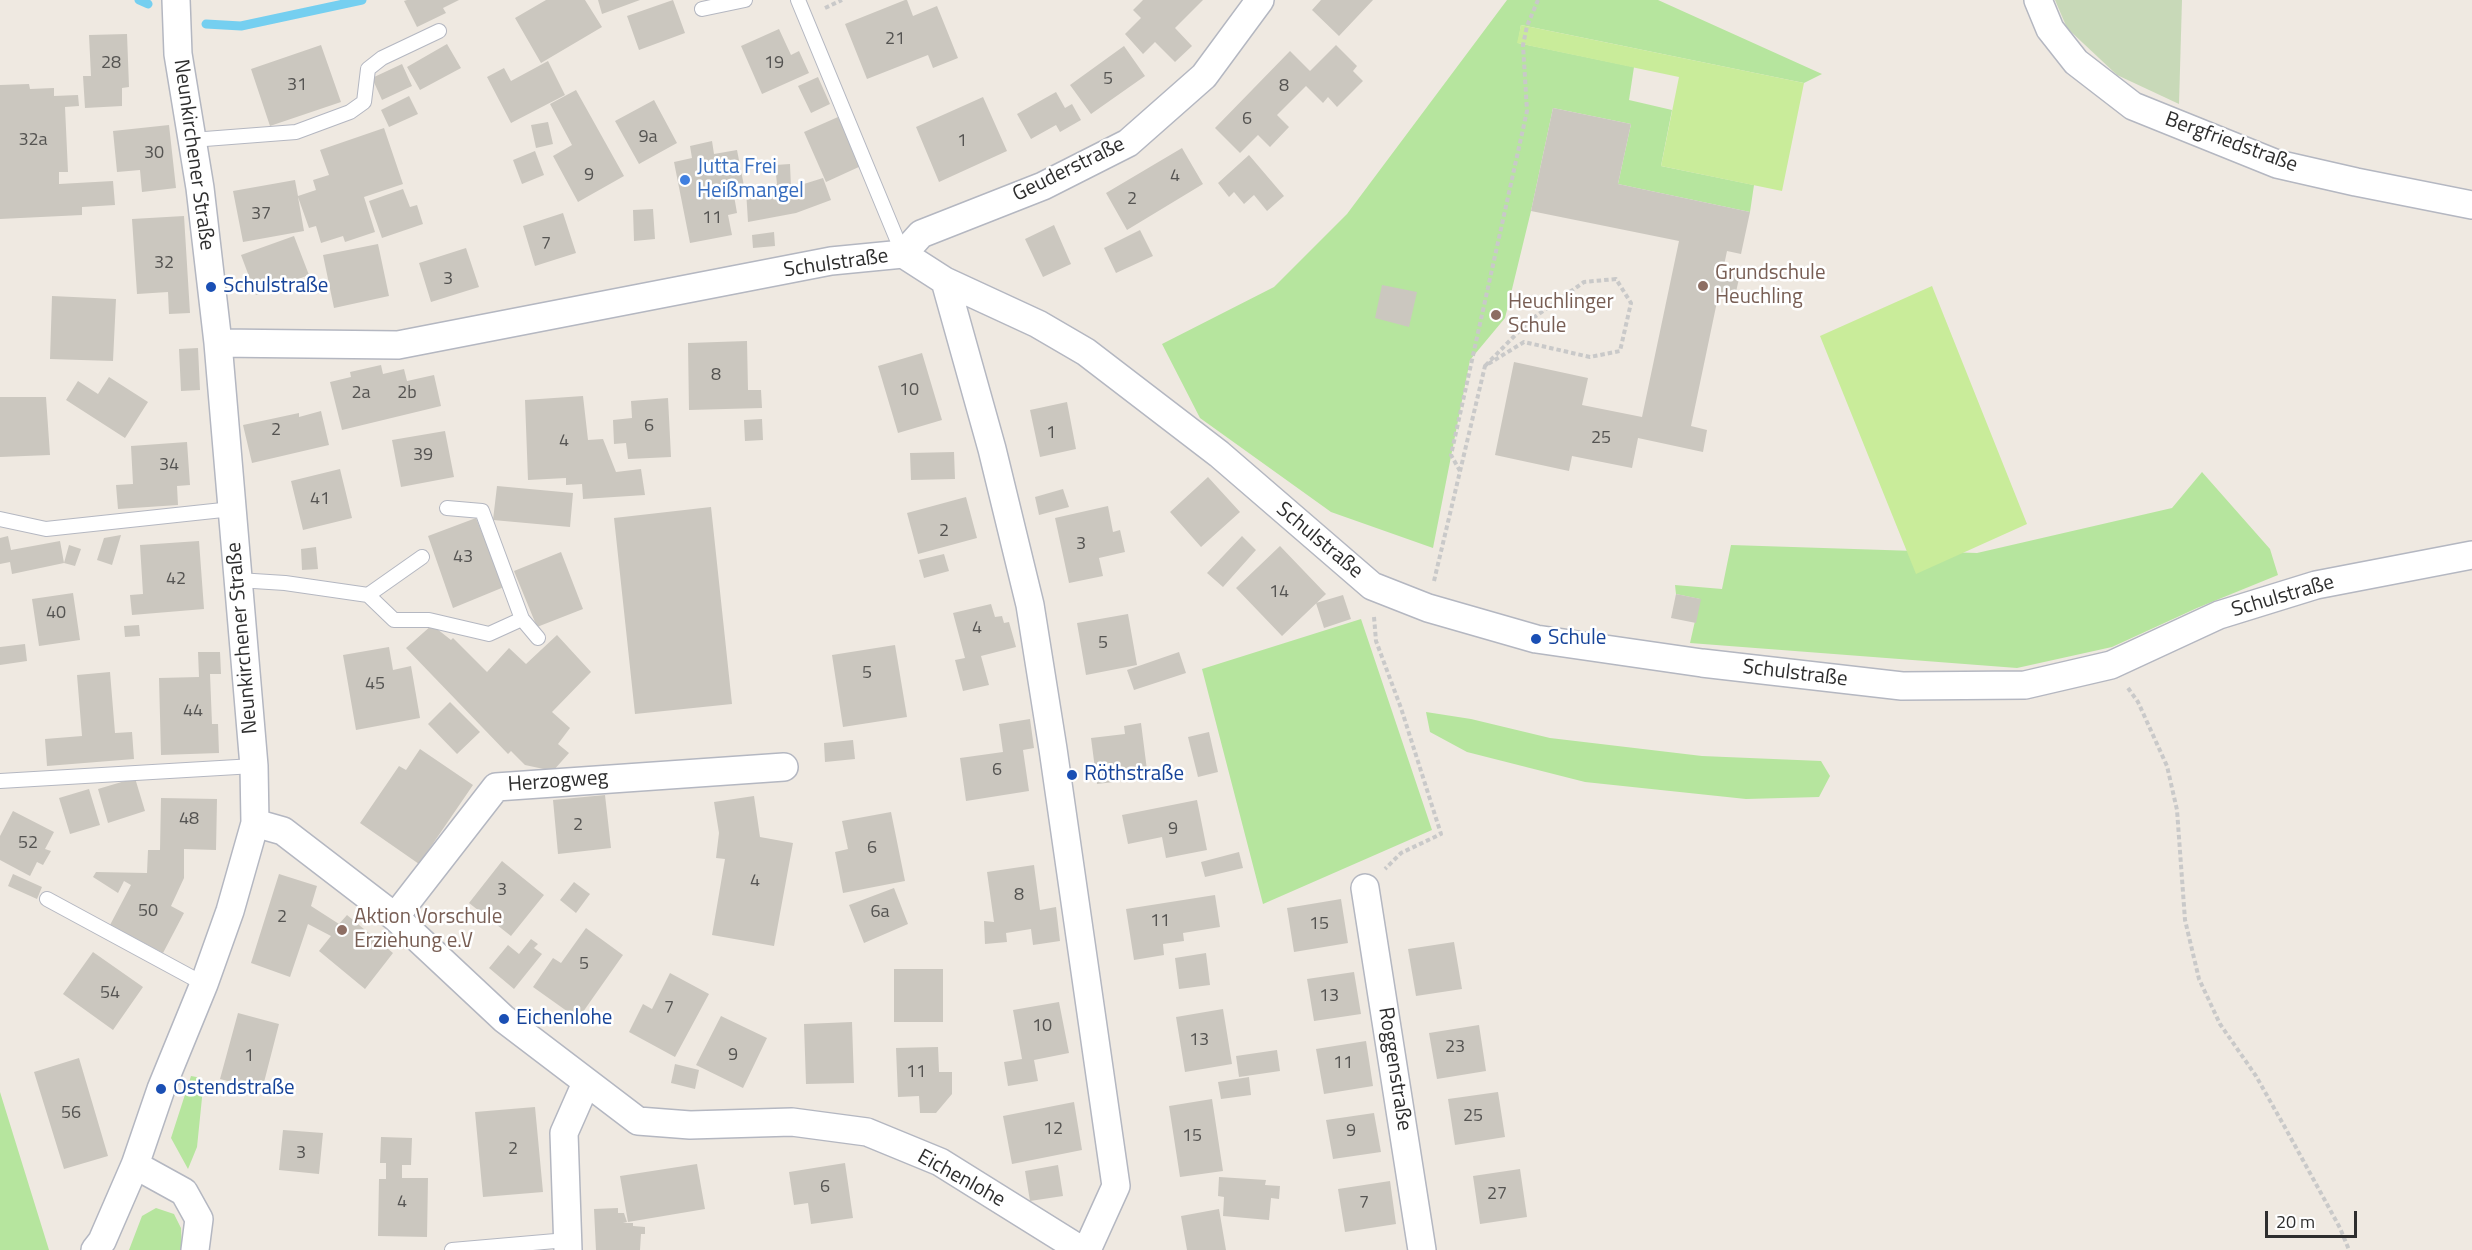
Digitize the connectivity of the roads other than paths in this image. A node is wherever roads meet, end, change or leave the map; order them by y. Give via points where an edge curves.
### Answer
1 (176, 0) edge
2 (745, 0) edge
3 (798, 0) edge
4 (1260, 0) edge
5 (2038, 0) edge
6 (702, 9) dead end
7 (439, 31) dead end
8 (192, 140) junction
9 (2472, 205) edge
10 (903, 254) junction
11 (945, 281) junction
12 (218, 343) junction
13 (447, 508) dead end
14 (232, 509) junction
15 (0, 519) edge
16 (2472, 555) edge
17 (422, 557) dead end
18 (238, 580) junction
19 (368, 595) junction
20 (522, 619) junction
21 (538, 638) dead end
22 (254, 766) junction
23 (784, 766) dead end
24 (0, 781) edge
25 (255, 823) junction
26 (1365, 888) road end
27 (47, 898) dead end
28 (395, 916) junction
29 (204, 984) junction
30 (586, 1083) junction
31 (135, 1165) junction
32 (568, 1245) edge
33 (95, 1250) edge
34 (195, 1250) edge
35 (452, 1250) edge
36 (1081, 1250) edge
37 (1087, 1250) edge
38 (1422, 1250) edge

1 - 8 street, Neunkirchener Straße via 178,54
2 - 6 lane
3 - 10 lane
4 - 10 street, Geuderstraße via 1204,76 1128,142 1043,186 921,234
5 - 9 street, Bergfriedstraße via 2050,28 2076,62 2133,106 2277,164
7 - 8 lane via 382,58 368,69 364,102 350,112 296,132
8 - 12 street, Neunkirchener Straße
10 - 11 street, Schulstraße
10 - 12 street, Schulstraße via 831,261 398,345
11 - 16 street, Schulstraße via 1038,324 1086,352 1219,454 1372,586 1428,608 1536,639 1902,686 2025,685 2111,665 2219,615 2316,585
11 - 37 street via 1030,605 1053,748 1116,1186
12 - 14 street, Neunkirchener Straße
13 - 20 lane via 482,512
14 - 15 lane via 46,529
14 - 18 street, Neunkirchener Straße
17 - 19 lane
18 - 19 lane
18 - 22 street, Neunkirchener Straße
19 - 20 lane via 394,620 429,620 489,634
20 - 21 lane
22 - 24 lane
22 - 25 street, Neunkirchener Straße
23 - 28 street, Herzogweg via 495,787
25 - 28 street, Eichenlohe via 283,831
25 - 29 street, Neunkirchener Straße
26 - 38 street, Roggenstraße
27 - 29 lane
28 - 30 street, Eichenlohe via 504,1019
29 - 31 street, Neunkirchener Straße
30 - 32 street via 564,1133
30 - 36 street, Eichenlohe via 638,1121 690,1125 792,1122 867,1132 940,1162
31 - 33 street, Neunkirchener Straße
31 - 34 street via 184,1192 199,1219
32 - 35 lane

